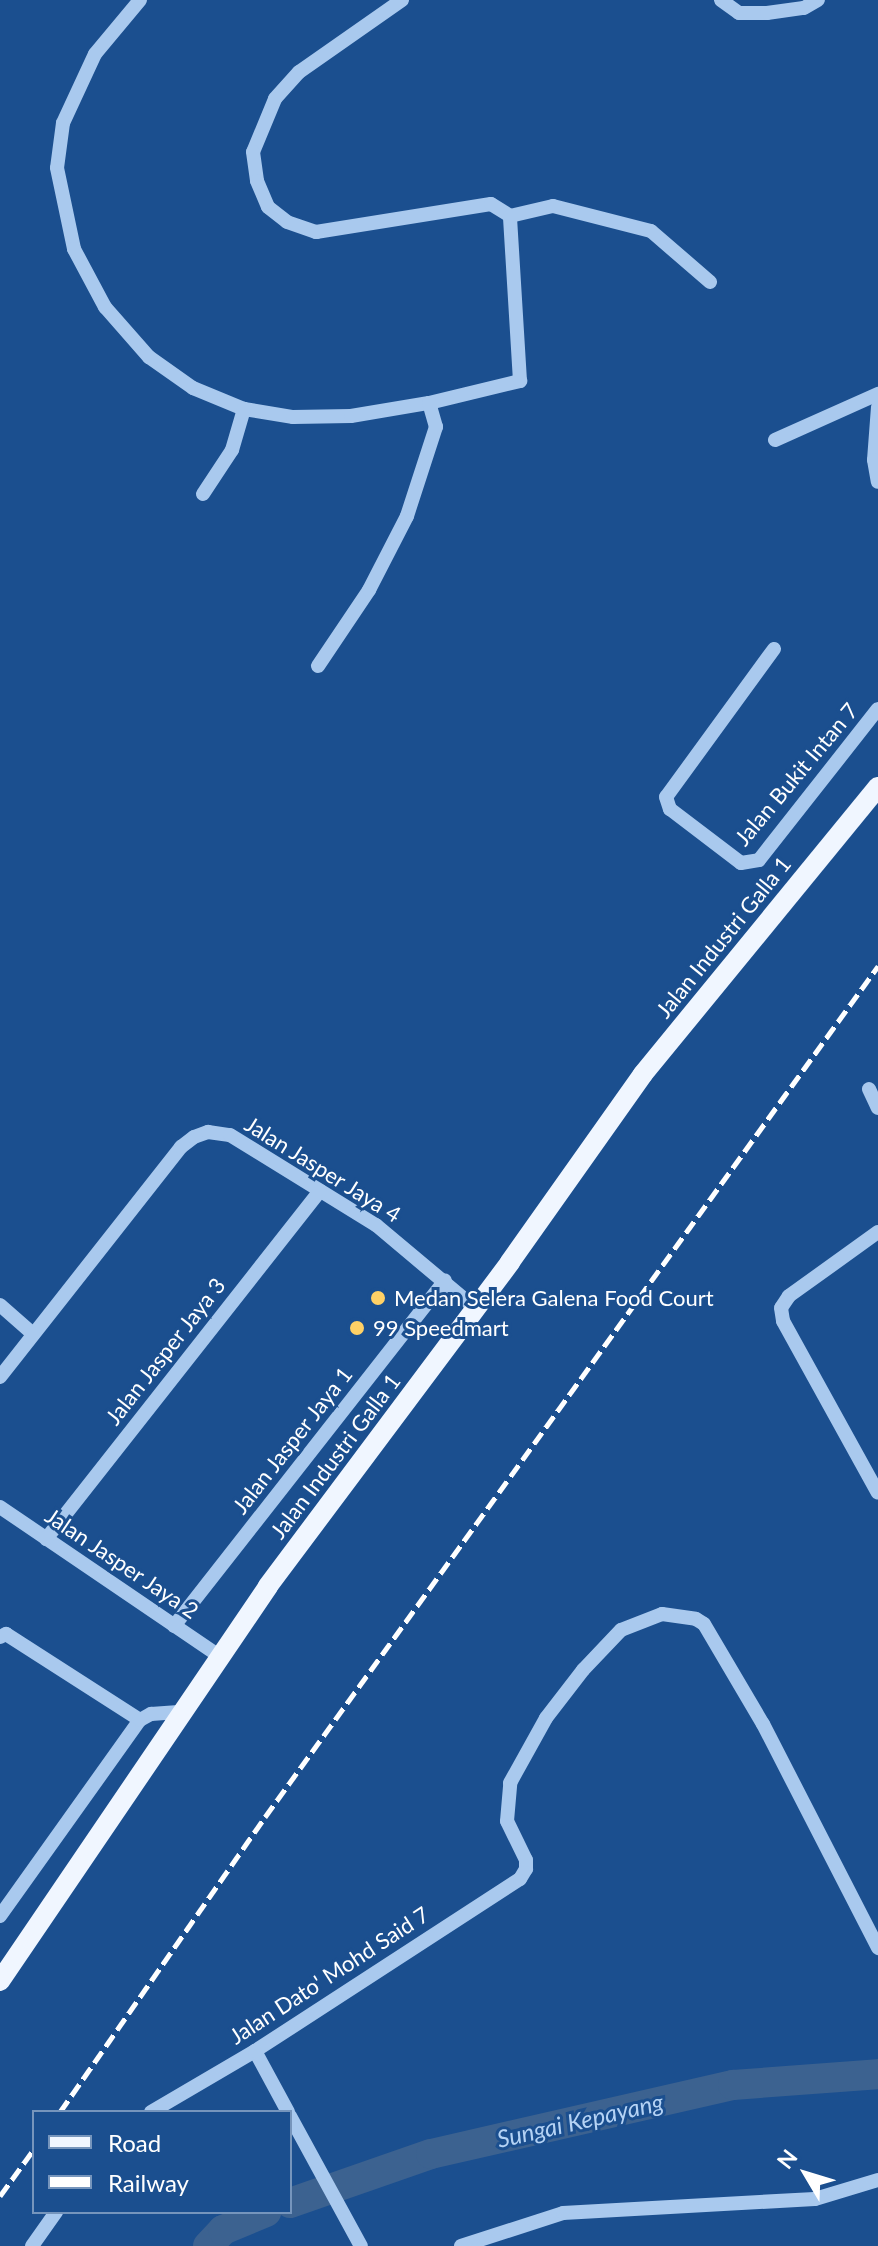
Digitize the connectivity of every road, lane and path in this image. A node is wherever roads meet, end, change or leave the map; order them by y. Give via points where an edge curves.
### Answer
1 (140, 0) edge
2 (402, 0) edge
3 (721, 0) edge
4 (818, 0) edge
5 (510, 216) junction
6 (710, 282) dead end
7 (878, 394) edge
8 (429, 403) junction
9 (878, 407) edge
10 (244, 409) junction
11 (775, 440) dead end
12 (878, 482) edge
13 (203, 494) dead end
14 (774, 649) dead end
15 (318, 666) dead end
16 (878, 709) edge
17 (878, 787) edge
18 (869, 1089) dead end
19 (878, 1108) edge
20 (320, 1191) junction
21 (878, 1232) edge
22 (445, 1281) junction
23 (0, 1305) edge
24 (475, 1308) junction
25 (33, 1334) junction
26 (0, 1377) edge
27 (878, 1493) edge
28 (0, 1507) edge
29 (46, 1539) junction
30 (174, 1626) junction
31 (0, 1637) edge
32 (219, 1656) junction
33 (182, 1712) junction
34 (140, 1720) junction
35 (0, 1916) edge
36 (878, 1948) edge
37 (0, 1981) edge
38 (255, 2051) junction
39 (154, 2110) edge
40 (287, 2110) edge
41 (292, 2120) edge
42 (878, 2180) edge
43 (55, 2214) edge
44 (32, 2246) edge
45 (361, 2246) edge
46 (461, 2246) edge

1 - 10 street via 95,54 63,123 57,168 63,206 74,249 126,335 193,388
2 - 5 street via 299,72 275,99 253,152 268,207 287,222 316,232 491,204
3 - 4 street via 739,13 804,8
5 - 6 street via 553,206 651,231
5 - 8 street via 520,381
7 - 11 street
8 - 10 street via 351,416 293,417
8 - 15 street via 436,427 407,516 369,590
9 - 12 street
10 - 13 street via 232,450
14 - 16 street, Jalan Bukit Intan 7 via 666,797 670,809 748,865 759,860
17 - 24 main road, Jalan Industri Galla 1 via 643,1074
18 - 19 street
20 - 22 street, Jalan Jasper Jaya 4 via 376,1225
20 - 25 street, Jalan Jasper Jaya 4 via 230,1135 208,1132 194,1137
20 - 29 street, Jalan Jasper Jaya 3
21 - 27 street via 789,1296 781,1308 783,1321
22 - 24 street, Jalan Jasper Jaya 4
22 - 30 street, Jalan Jasper Jaya 1
23 - 25 street
24 - 32 main road, Jalan Industri Galla 1
25 - 26 street, Jalan Jasper Jaya 4
28 - 29 street, Jalan Jasper Jaya 2
29 - 30 street, Jalan Jasper Jaya 2
30 - 32 street, Jalan Jasper Jaya 2
31 - 34 street via 6,1634
32 - 33 main road, Jalan Industri Galla 1
33 - 34 street
33 - 37 main road, Jalan Industri Galla 1
34 - 35 street
36 - 38 street, Jalan Dato' Mohd Said 7 via 763,1724 704,1624 662,1614 621,1630 583,1670 546,1718 510,1783 507,1821 526,1860 520,1879
38 - 39 street, Jalan Dato' Mohd Said 7
38 - 40 street
41 - 45 street
42 - 46 street via 815,2199 563,2213
43 - 44 street

